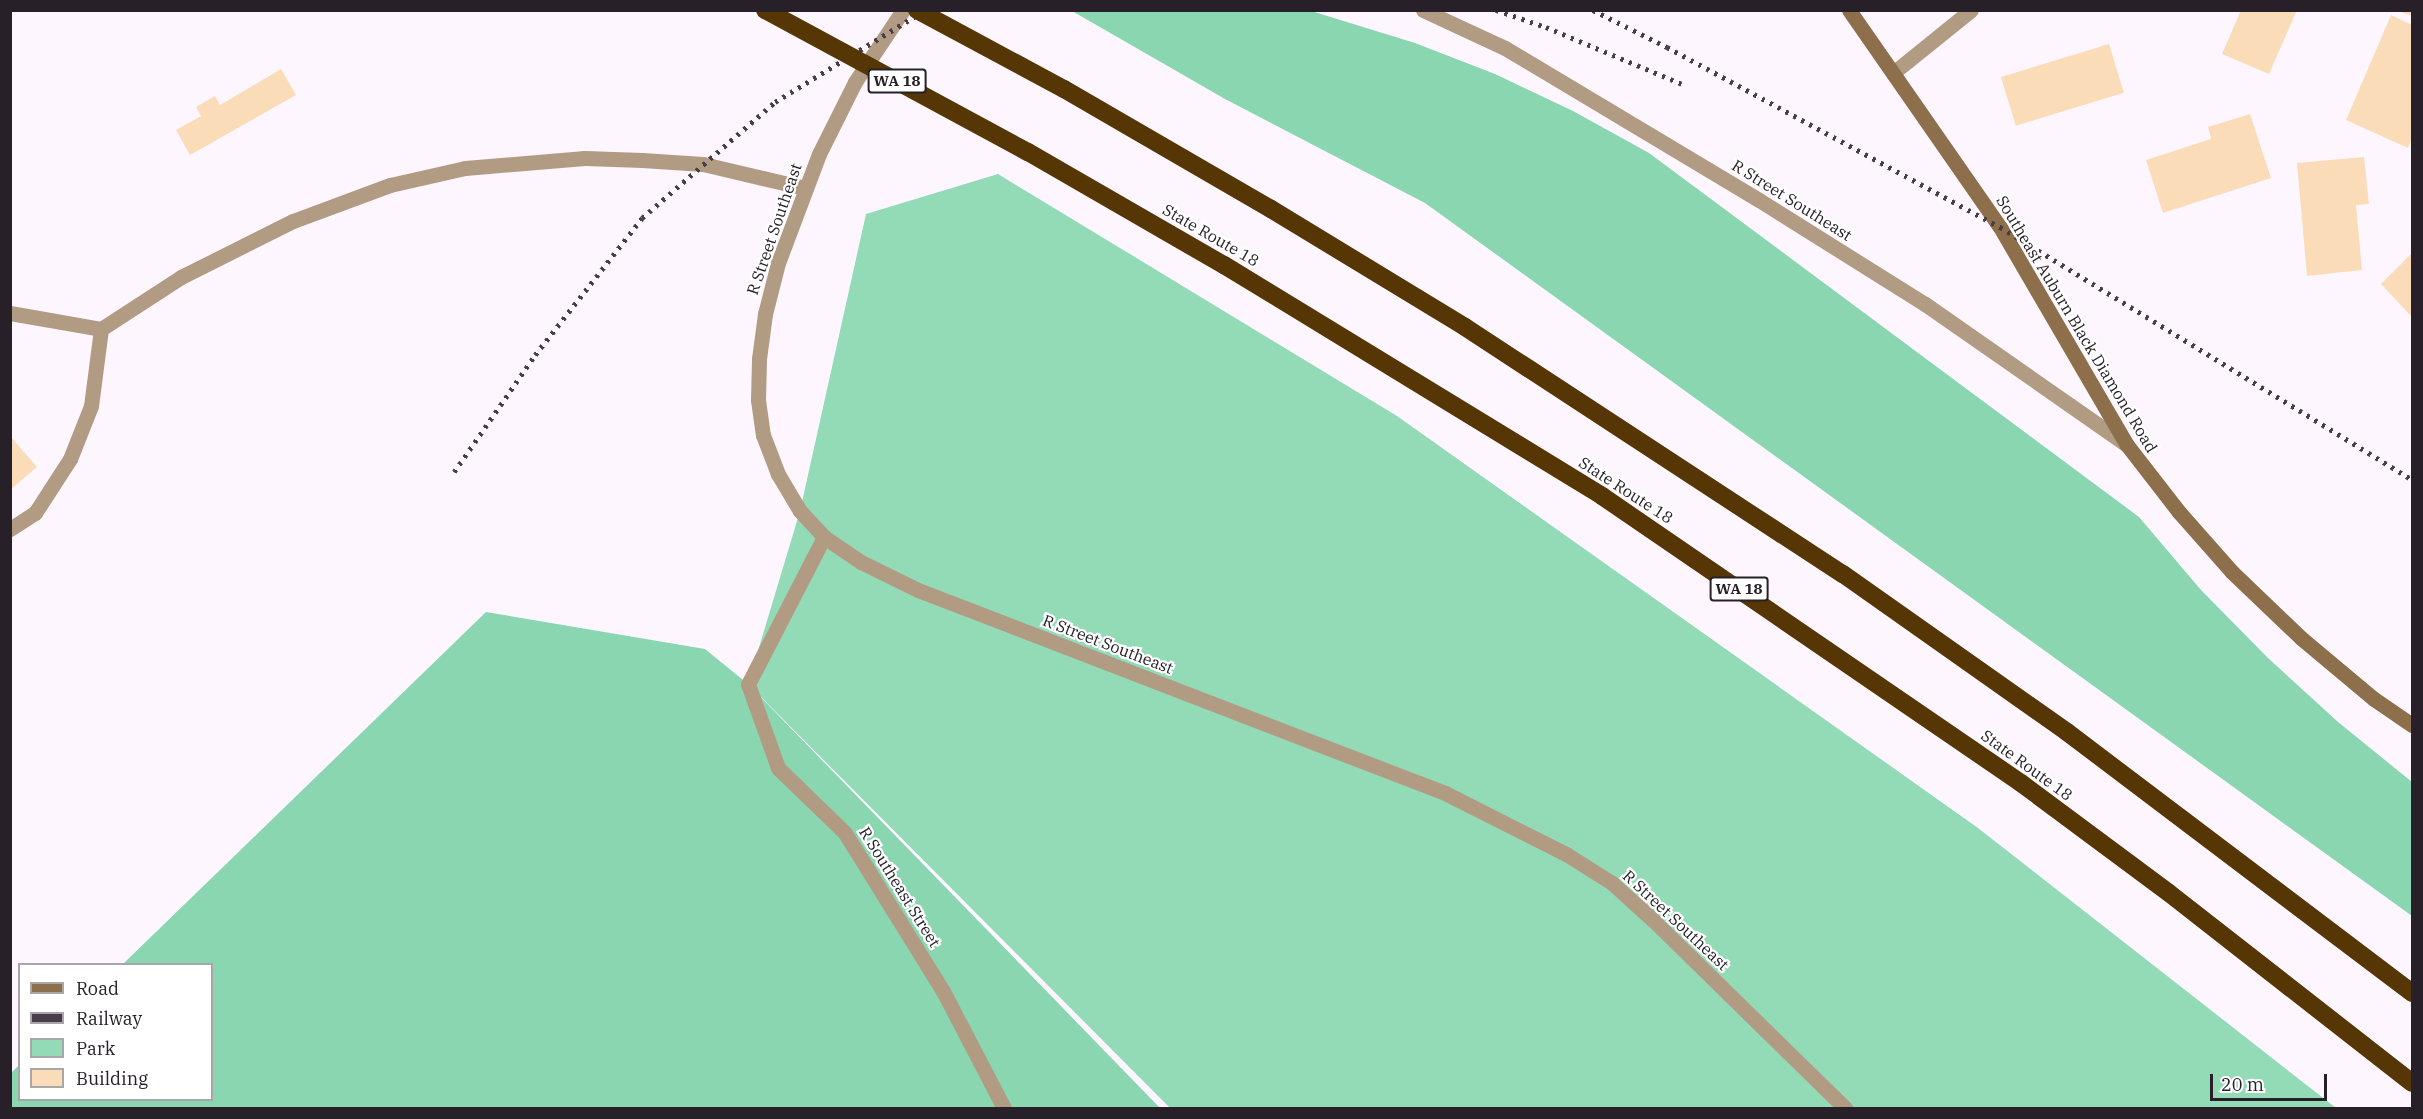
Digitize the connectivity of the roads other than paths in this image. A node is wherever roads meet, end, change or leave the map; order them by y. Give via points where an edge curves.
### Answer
1 (765, 10) edge
2 (903, 10) edge
3 (917, 10) edge
4 (1423, 10) edge
5 (1849, 10) edge
6 (1971, 10) edge
7 (1893, 74) junction
8 (805, 188) junction
9 (10, 313) edge
10 (101, 329) junction
11 (2127, 445) junction
12 (10, 529) edge
13 (824, 537) junction
14 (2412, 725) edge
15 (2412, 993) edge
16 (2412, 1083) edge
17 (1004, 1108) edge
18 (1845, 1108) edge

1 - 16 highway, State Route 18 / WA 18, bridge via 1028,152 1224,265 1602,496 2021,783
2 - 8 street, R Street Southeast via 855,82
3 - 15 highway, bridge via 1064,89 1465,327 1843,574 2095,753
4 - 11 street, R Street Southeast via 1505,48 1759,200 1925,304
5 - 7 main road, Southeast Auburn Black Diamond Road
6 - 7 street
7 - 11 main road, Southeast Auburn Black Diamond Road via 2000,227
8 - 10 street via 703,164 642,160 574,158 465,168 390,185 293,221 181,277
8 - 13 street, R Street Southeast via 778,263 765,314 758,400 763,435 778,474 800,511
9 - 10 street
10 - 12 street via 91,406 70,459 34,513
11 - 14 main road, Southeast Auburn Black Diamond Road via 2232,572 2301,638
13 - 17 street, R Southeast Street via 748,684 778,768 844,833 944,991
13 - 18 street, R Street Southeast via 861,562 918,590 1445,793 1566,854 1611,883 1653,920

